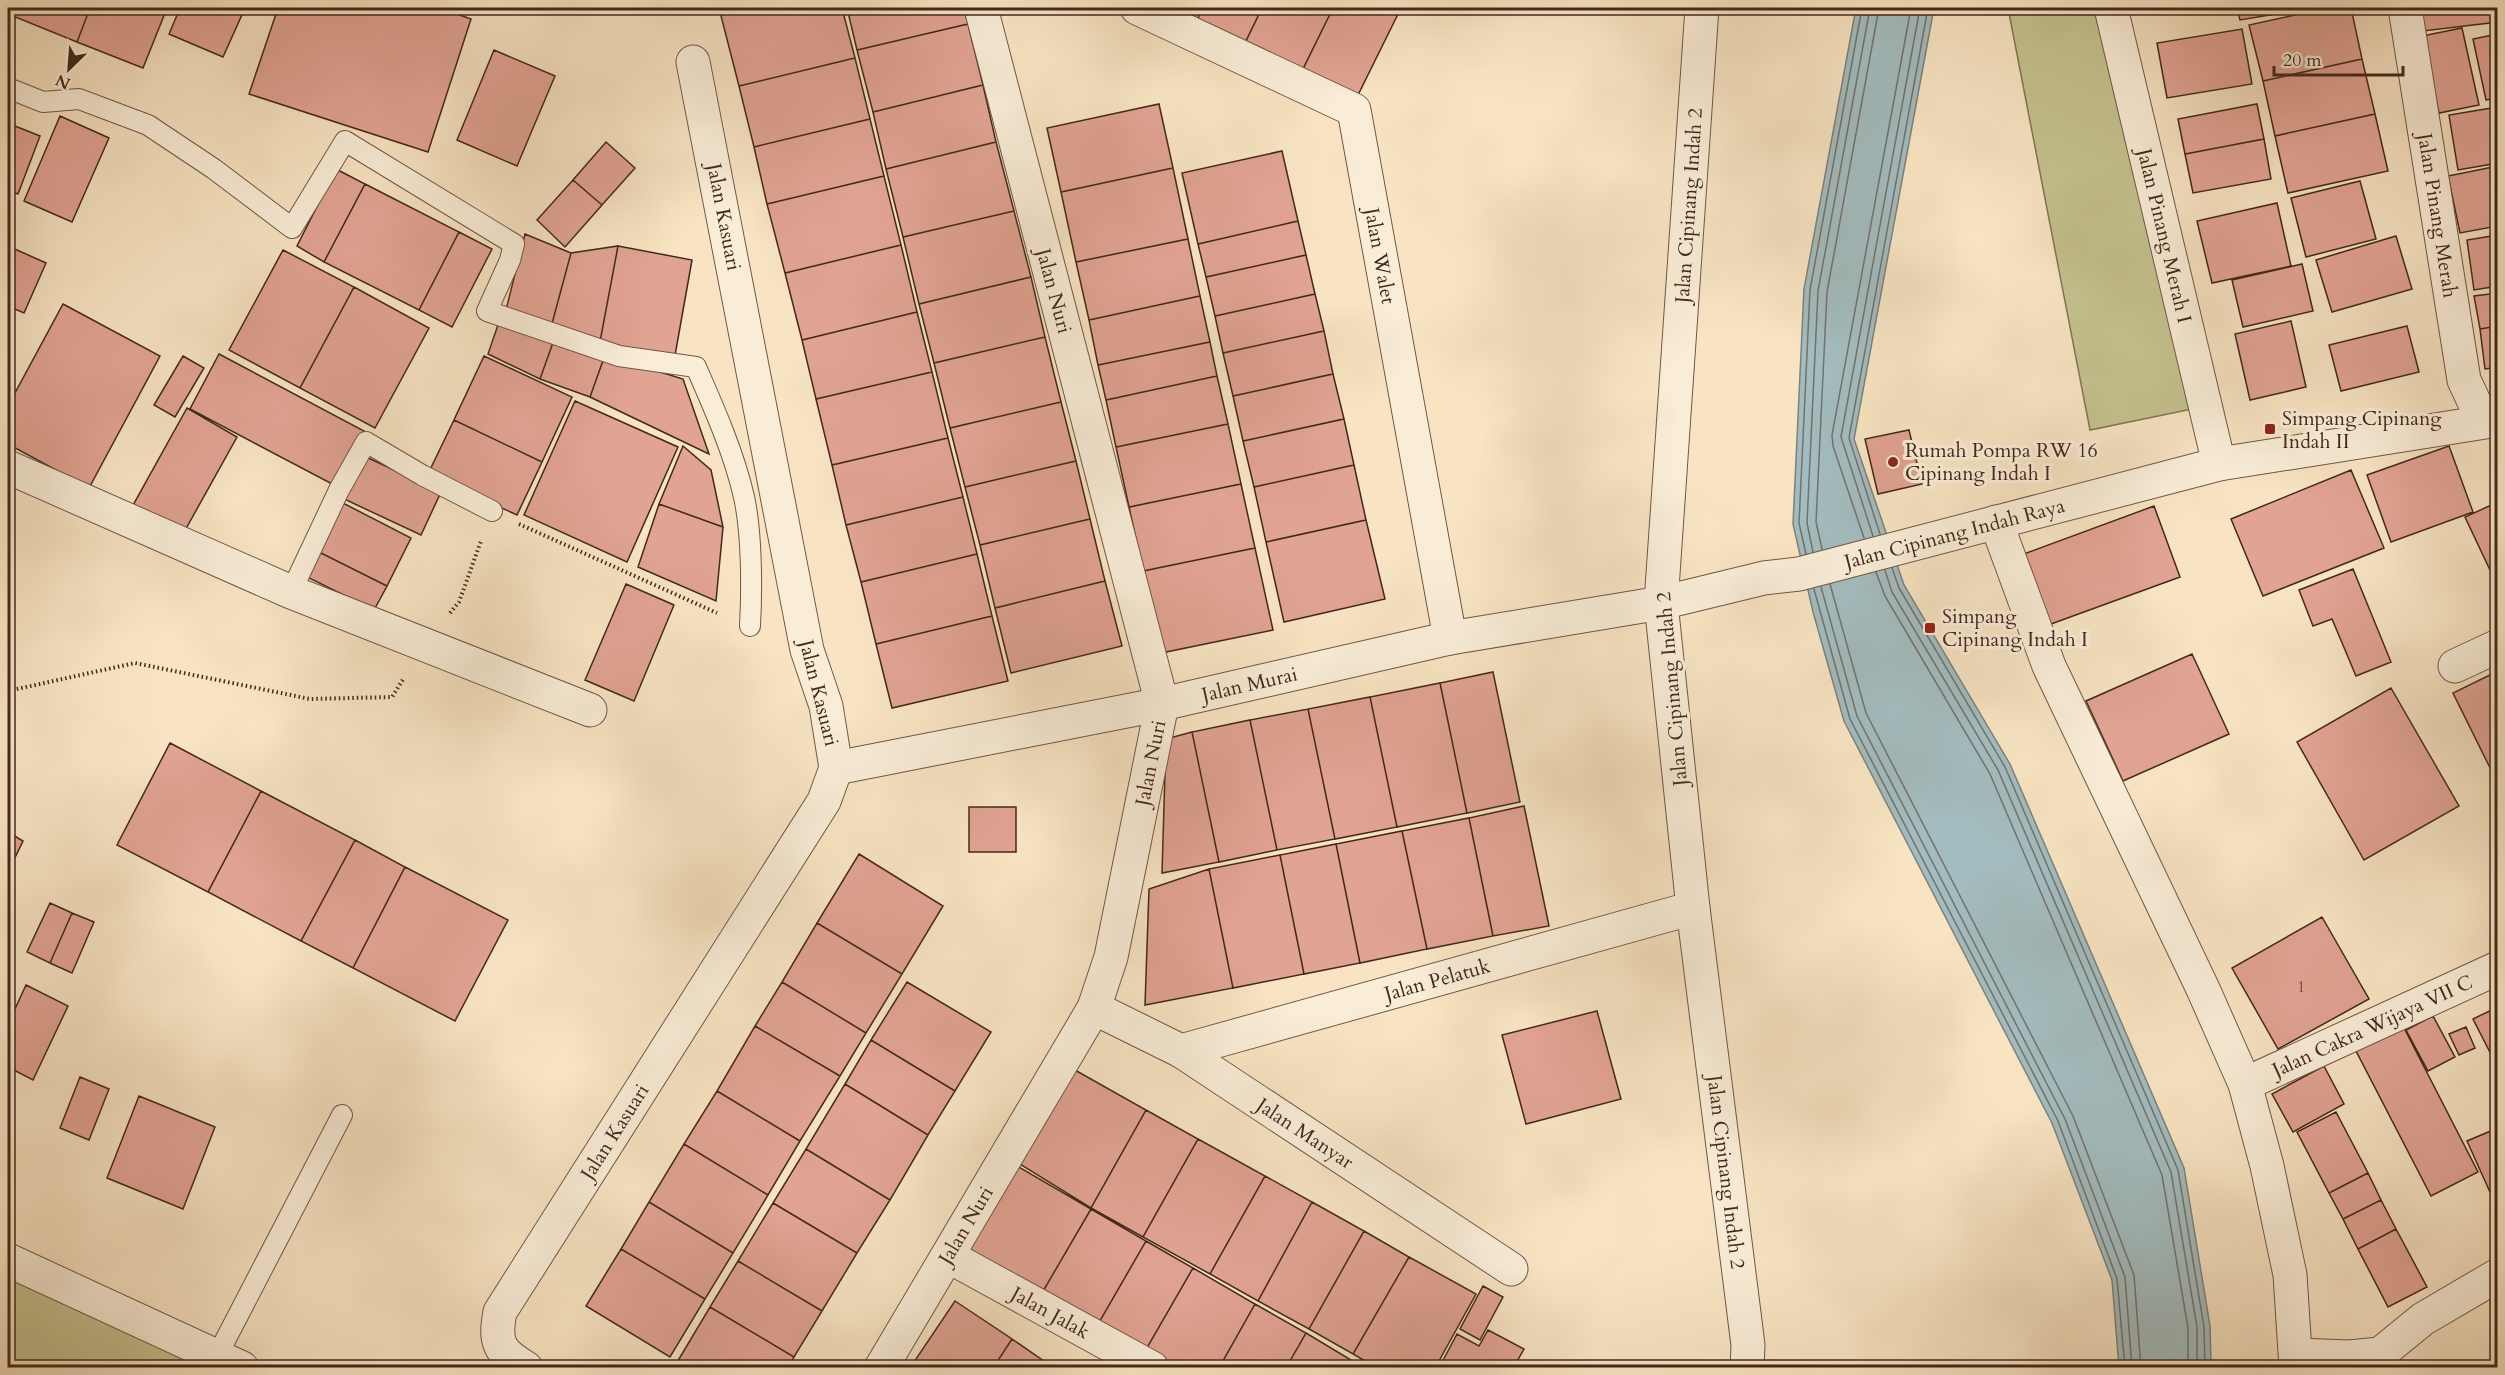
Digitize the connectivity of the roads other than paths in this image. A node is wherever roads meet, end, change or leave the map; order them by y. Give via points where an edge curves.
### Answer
1 (981, 8) edge
2 (1137, 8) edge
3 (1702, 8) edge
4 (2111, 8) edge
5 (2405, 8) edge
6 (693, 62) dead end
7 (8, 88) edge
8 (2490, 420) edge
9 (2219, 464) junction
10 (8, 467) edge
11 (492, 511) dead end
12 (1996, 522) junction
13 (291, 592) junction
14 (1661, 603) junction
15 (750, 627) dead end
16 (1450, 638) junction
17 (2498, 646) edge
18 (2455, 666) dead end
19 (1162, 704) junction
20 (590, 710) dead end
21 (836, 768) junction
22 (1693, 908) junction
23 (2498, 968) edge
24 (1094, 1008) junction
25 (1181, 1051) junction
26 (2245, 1084) junction
27 (342, 1115) dead end
28 (948, 1256) junction
29 (8, 1260) edge
30 (1510, 1269) dead end
31 (2498, 1275) edge
32 (2296, 1361) edge
33 (230, 1362) edge
34 (526, 1368) edge
35 (881, 1368) edge
36 (1152, 1368) edge
37 (1747, 1368) edge

1 - 19 street, Jalan Nuri
2 - 16 street, Jalan Walet via 1354,110
3 - 14 street, Jalan Cipinang Indah 2
4 - 9 street, Jalan Pinang Merah I
5 - 8 street, Jalan Pinang Merah via 2464,380
6 - 21 street, Jalan Kasuari via 807,650 826,706
7 - 15 lane via 43,102 79,99 148,125 214,168 292,228 345,141 514,244 487,311 619,356 696,367 715,410 744,498 752,597
8 - 9 street, Jalan Cipinang Indah Raya
9 - 12 street, Jalan Cipinang Indah Raya
10 - 13 street
11 - 13 lane via 366,442
12 - 14 street, Jalan Cipinang Indah Raya via 1799,574 1764,578
12 - 26 street via 2049,666
13 - 20 street
14 - 16 street, Jalan Murai
14 - 22 street, Jalan Cipinang Indah 2
16 - 19 street, Jalan Murai
17 - 18 street
19 - 21 street, Jalan Murai
19 - 24 street, Jalan Nuri via 1111,957
21 - 34 street, Jalan Kasuari via 824,801 500,1312 495,1335 506,1356
22 - 25 street, Jalan Pelatuk
22 - 37 street, Jalan Cipinang Indah 2 via 1748,1345
23 - 26 street, Jalan Cakra Wijaya VII C
24 - 25 street, Jalan Manyar
24 - 28 street, Jalan Nuri
25 - 30 street, Jalan Manyar
26 - 32 street via 2290,1275
27 - 33 lane
28 - 35 street, Jalan Nuri
28 - 36 street, Jalan Jalak
29 - 33 street
31 - 32 street via 2423,1318 2380,1354

